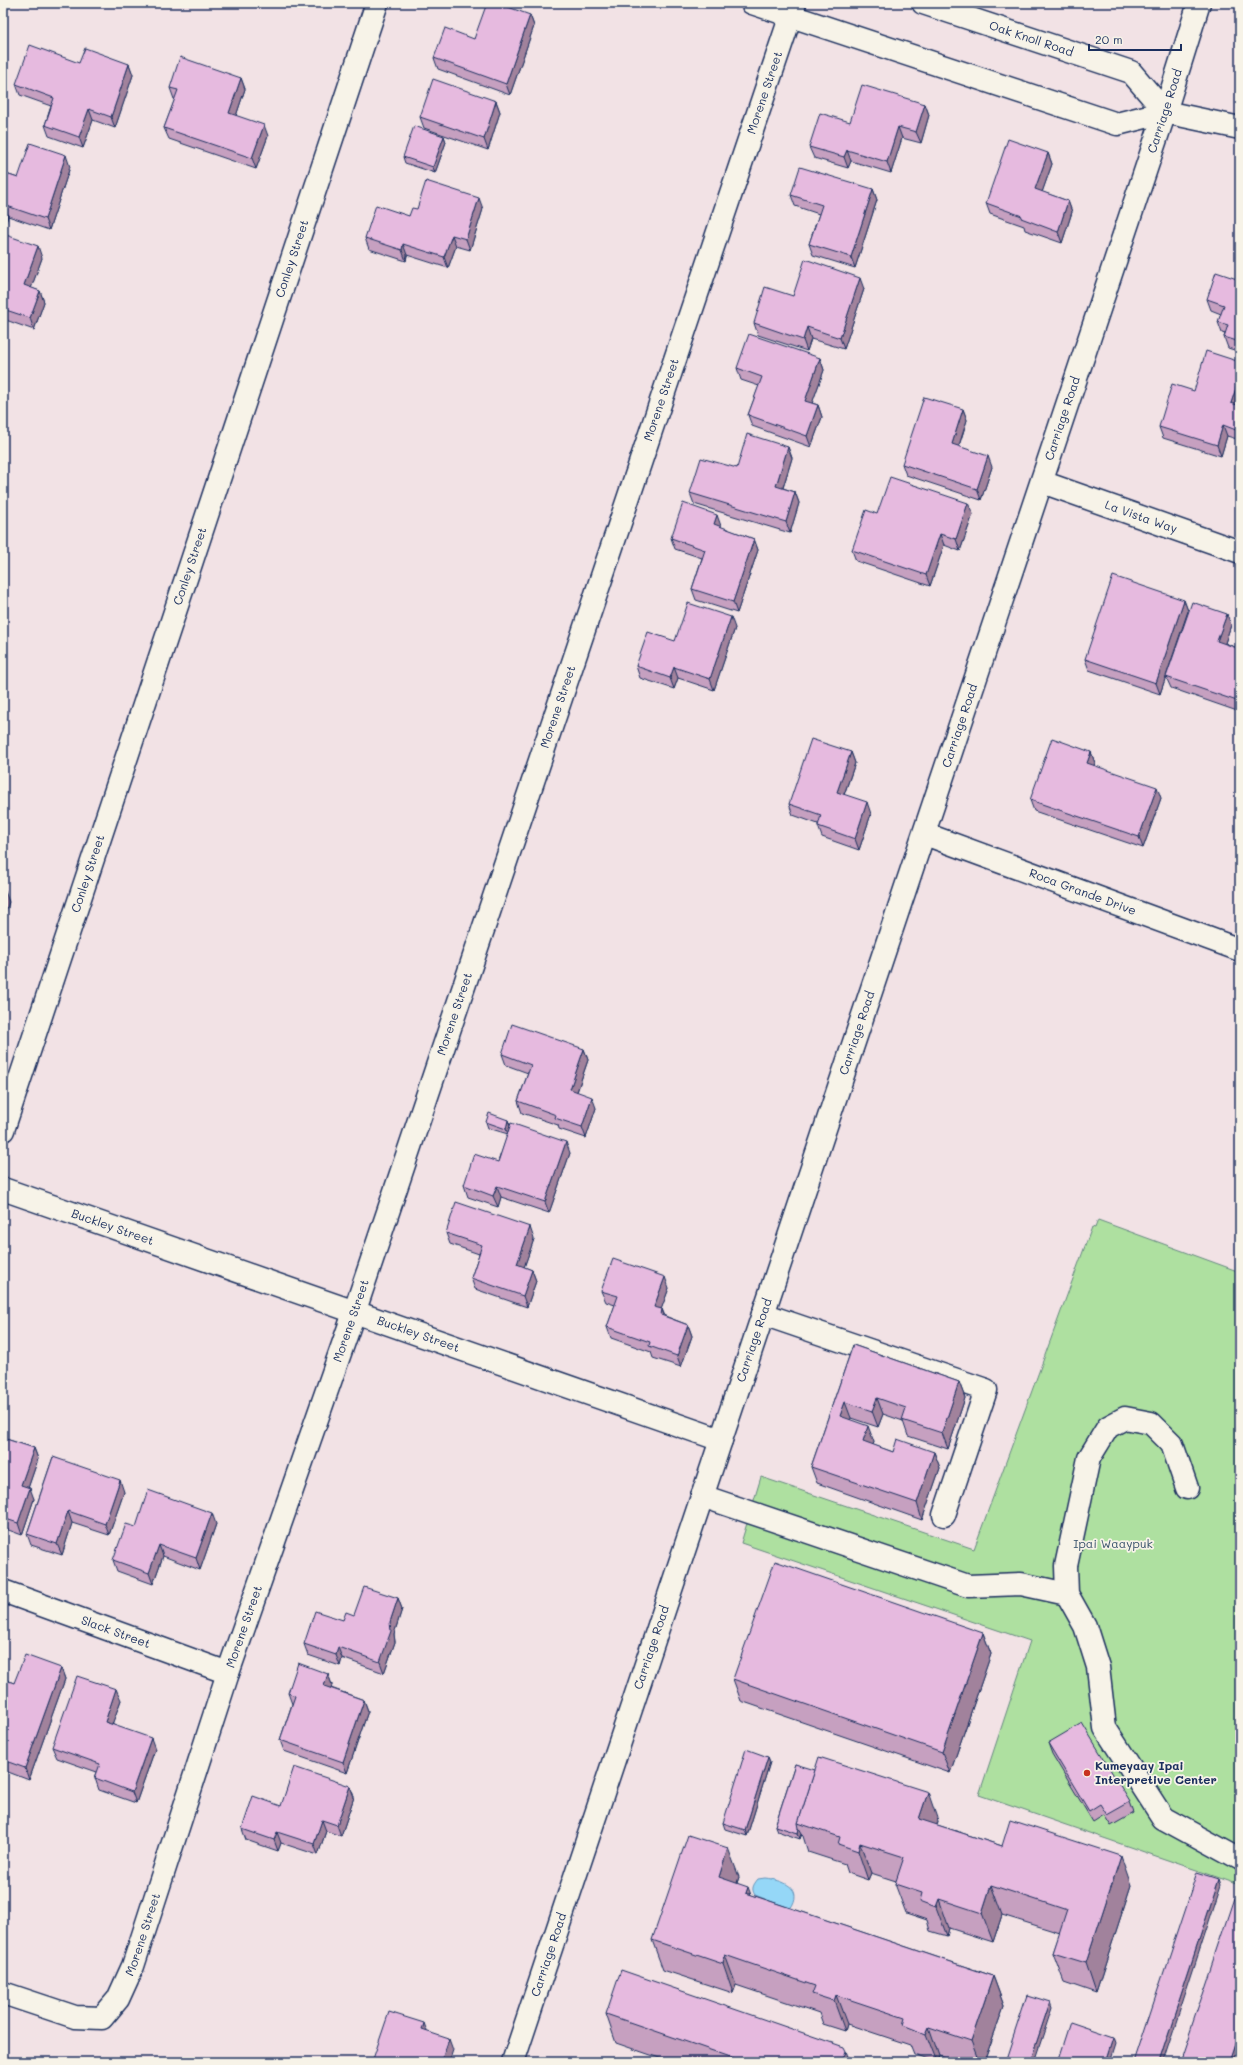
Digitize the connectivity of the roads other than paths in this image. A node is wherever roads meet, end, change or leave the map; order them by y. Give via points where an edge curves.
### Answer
1 (377, 3) edge
2 (752, 3) edge
3 (923, 3) edge
4 (1199, 3) edge
5 (792, 9) edge
6 (1165, 112) junction
7 (1240, 128) edge
8 (1042, 482) junction
9 (1240, 552) edge
10 (925, 834) junction
11 (1240, 950) edge
12 (3, 1130) edge
13 (3, 1189) edge
14 (354, 1312) junction
15 (763, 1314) junction
16 (721, 1440) junction
17 (1187, 1488) dead end
18 (702, 1496) junction
19 (944, 1515) dead end
20 (3, 1591) edge
21 (1067, 1594) junction
22 (228, 1673) junction
23 (1240, 1860) edge
24 (3, 1992) edge
25 (513, 2062) edge

1 - 12 street, Conley Street
2 - 5 street
3 - 6 street, Oak Knoll Road via 1131,72
4 - 6 street, Carriage Road
5 - 6 street via 1117,124
5 - 14 street, Morene Street
6 - 7 street
6 - 8 street, Carriage Road
8 - 9 street, La Vista Way
8 - 10 street, Carriage Road
10 - 11 street, Roca Grande Drive
10 - 15 street, Carriage Road
13 - 14 street, Buckley Street
14 - 16 street, Buckley Street
14 - 22 street, Morene Street
15 - 16 street, Carriage Road
15 - 19 street via 986,1390
16 - 18 street, Carriage Road
17 - 21 street via 1172,1444 1151,1423 1125,1418 1108,1427 1089,1458 1066,1566
18 - 21 street via 968,1586 1021,1584
18 - 25 street, Carriage Road
20 - 22 street, Slack Street
21 - 23 street via 1085,1626 1098,1667 1104,1728 1163,1818
22 - 24 street, Morene Street via 133,1966 118,1999 102,2018 75,2018

